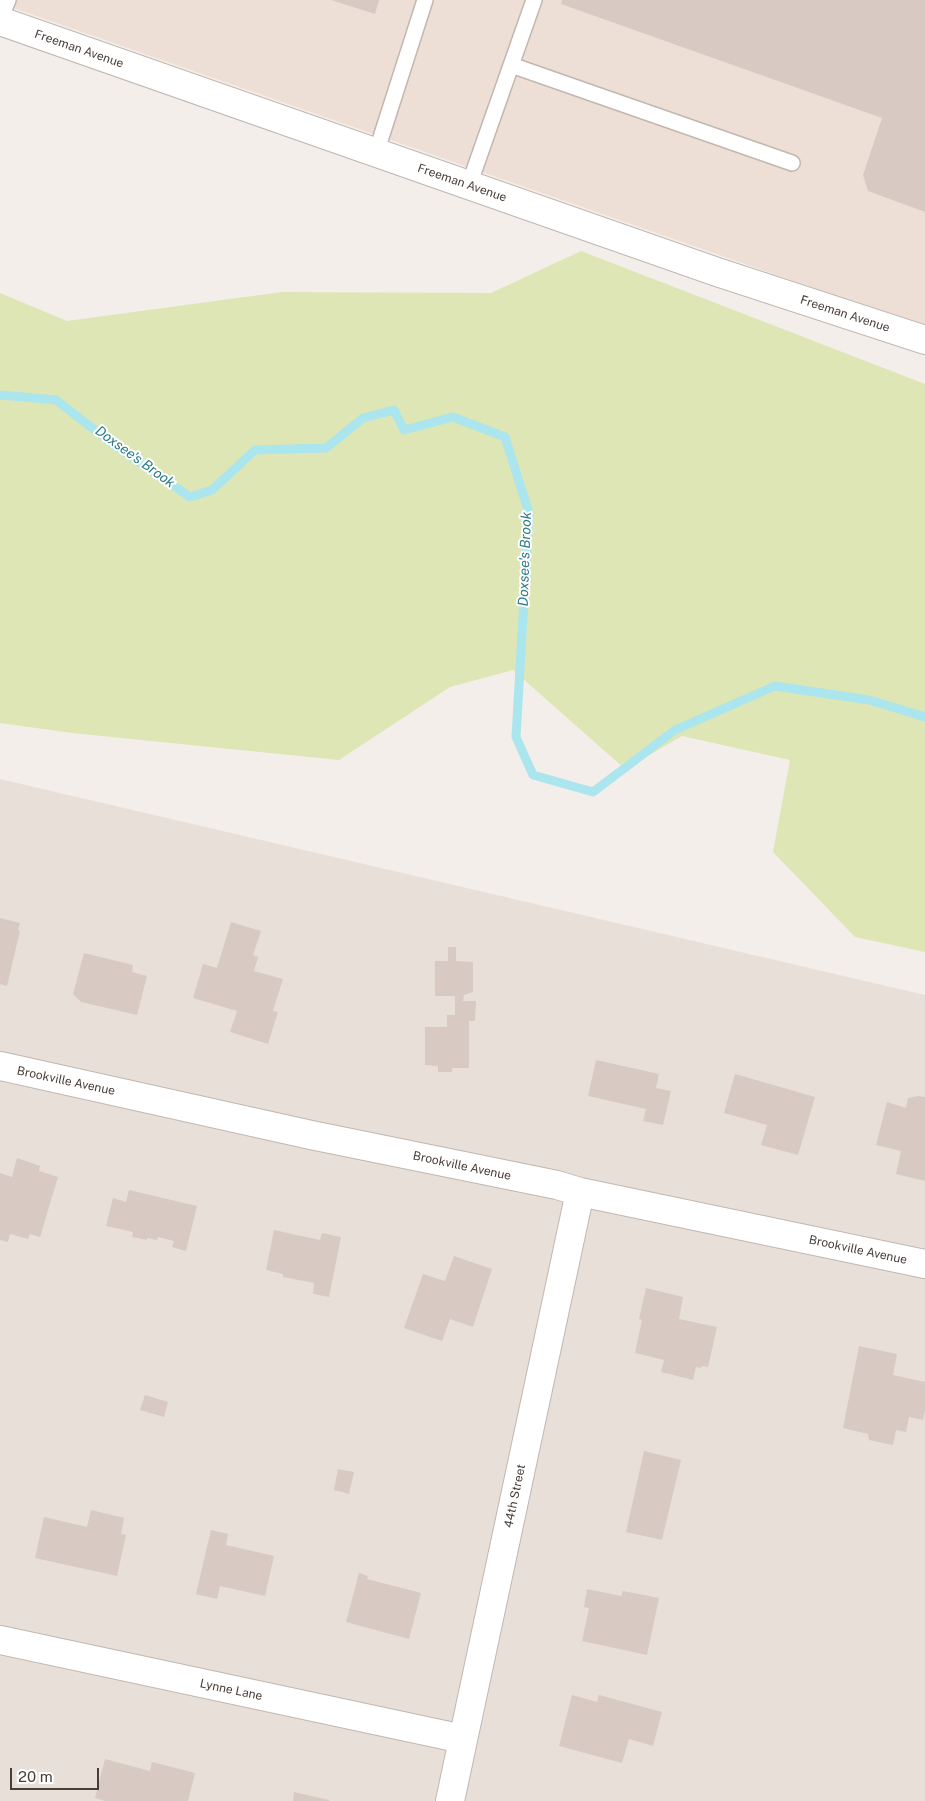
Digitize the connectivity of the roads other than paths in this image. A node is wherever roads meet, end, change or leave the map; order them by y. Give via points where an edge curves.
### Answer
1 (8, 0) edge
2 (425, 0) edge
3 (534, 0) edge
4 (0, 20) edge
5 (511, 66) junction
6 (376, 153) junction
7 (792, 163) dead end
8 (469, 185) junction
9 (925, 340) edge
10 (0, 1066) edge
11 (580, 1192) junction
12 (925, 1264) edge
13 (0, 1640) edge
14 (463, 1739) junction
15 (450, 1801) edge

1 - 4 lane
2 - 6 lane
3 - 5 lane
4 - 6 street, Freeman Avenue
5 - 7 lane
5 - 8 lane
6 - 8 street, Freeman Avenue
8 - 9 street, Freeman Avenue via 708,269
10 - 11 street, Brookville Avenue
11 - 12 street, Brookville Avenue
11 - 14 street, 44th Street
13 - 14 street, Lynne Lane
14 - 15 street, 44th Street

